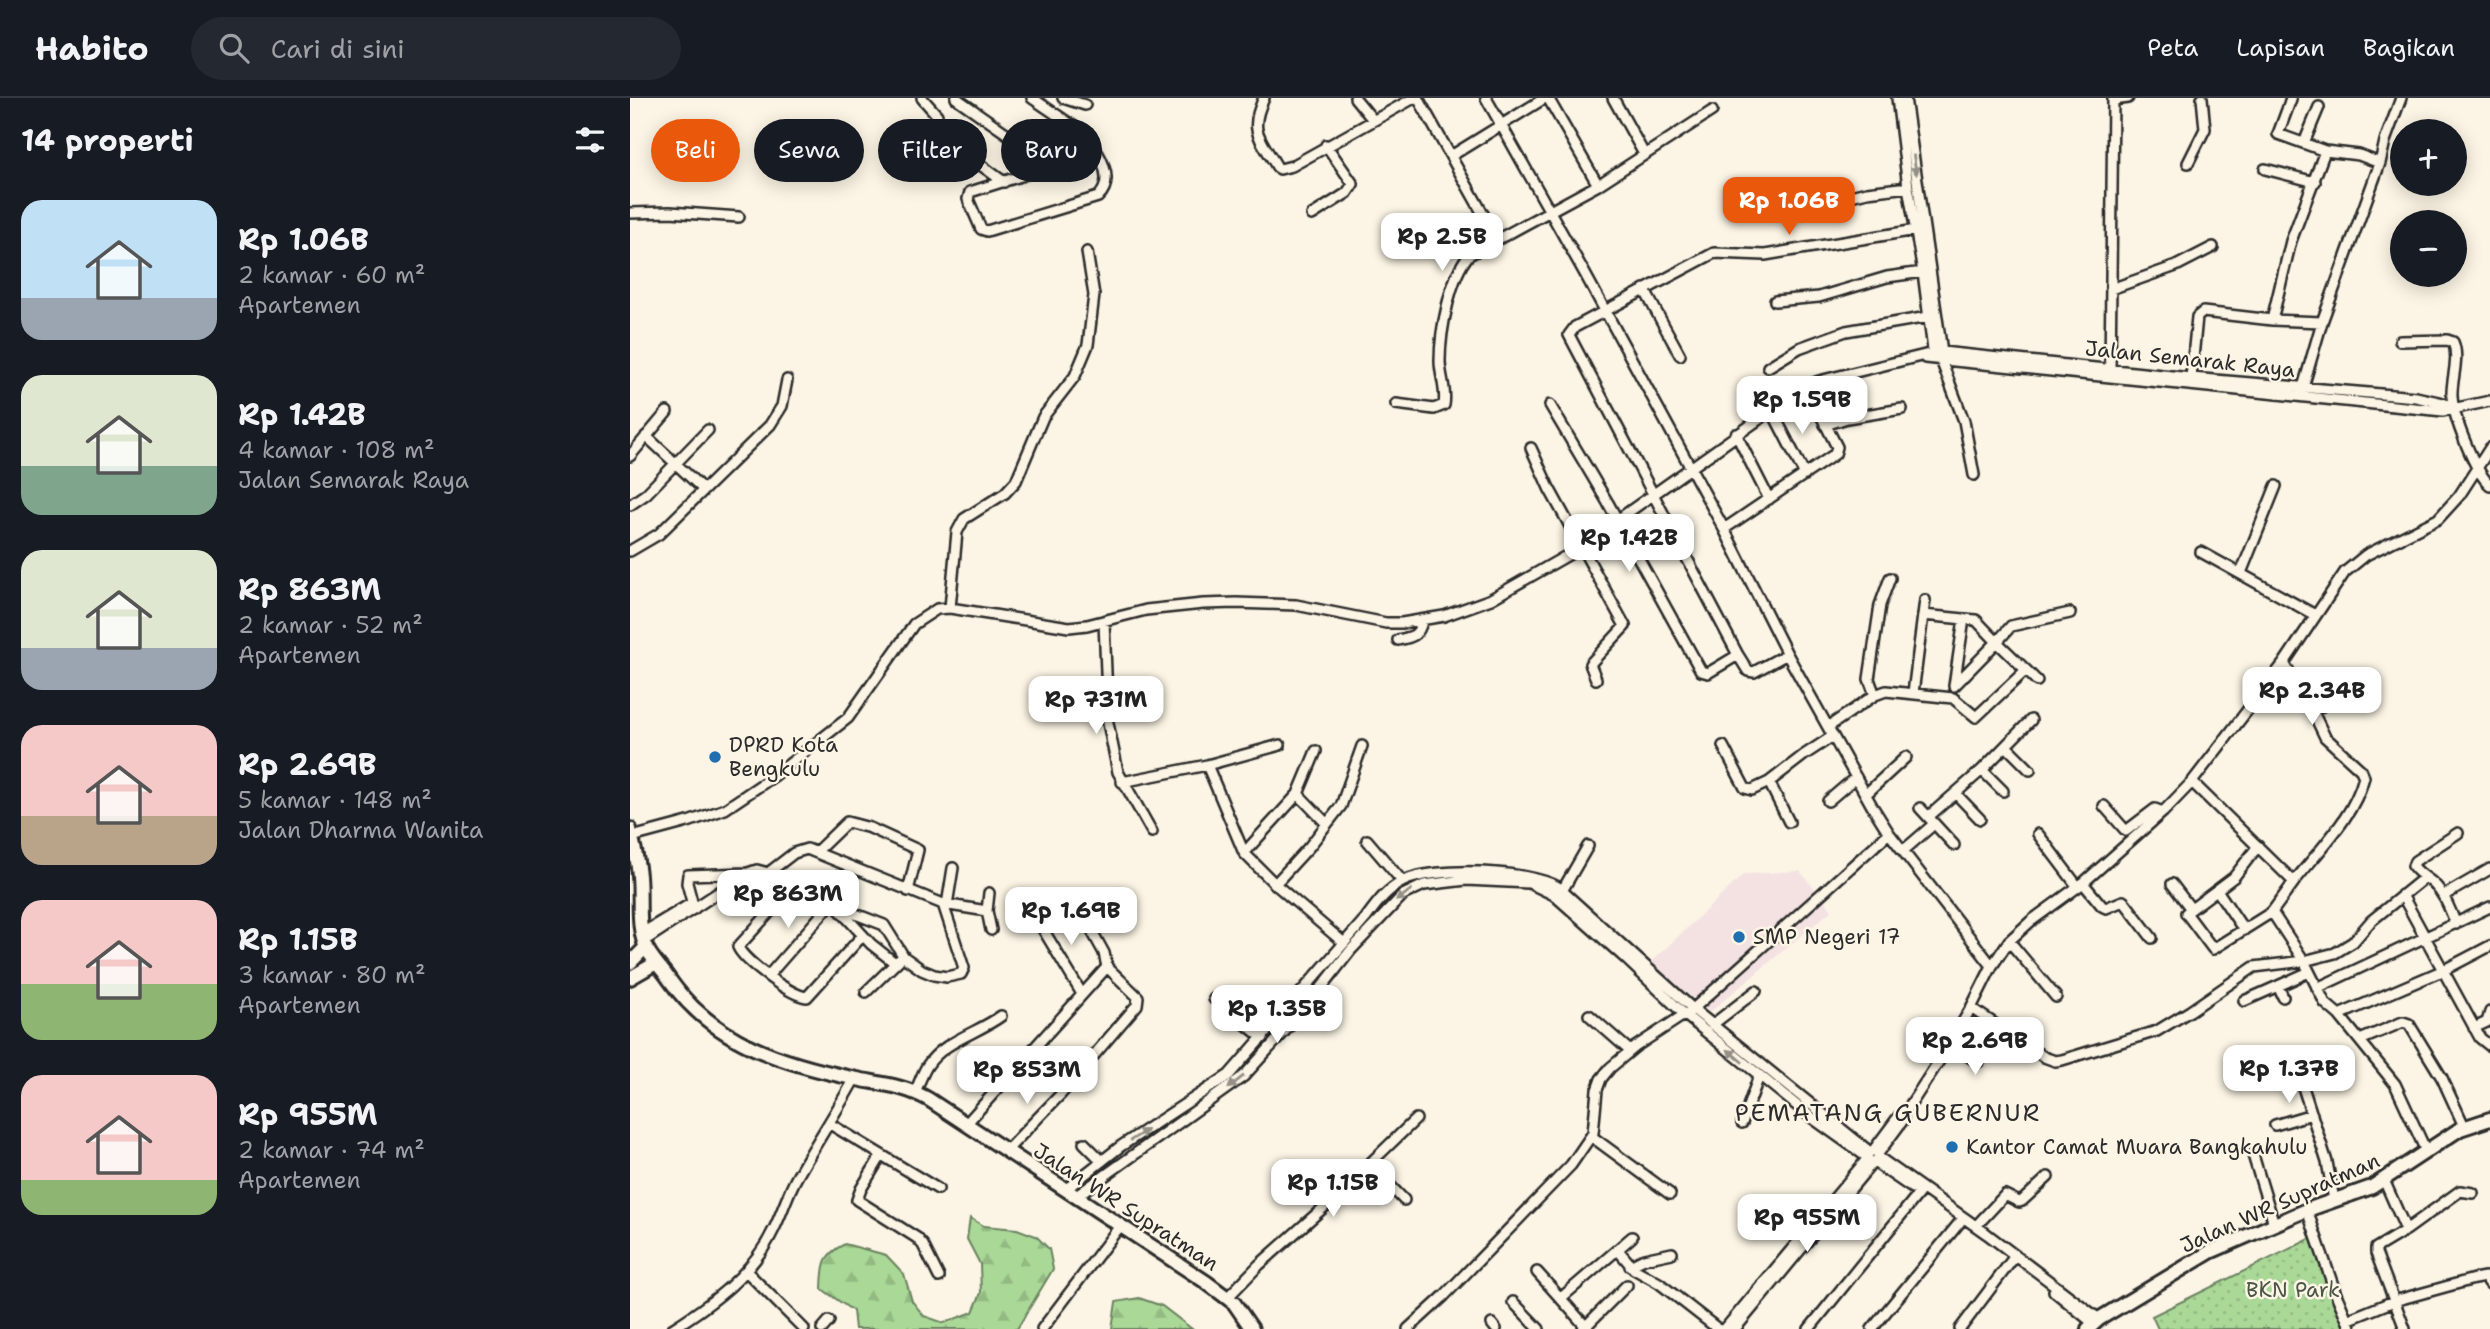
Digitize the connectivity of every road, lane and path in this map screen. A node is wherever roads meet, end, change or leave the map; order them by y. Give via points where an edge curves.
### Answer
1 (922, 98) edge
2 (956, 98) edge
3 (1032, 98) edge
4 (1063, 98) edge
5 (1264, 98) edge
6 (1355, 98) edge
7 (1416, 98) edge
8 (1486, 98) edge
9 (1547, 98) edge
10 (1613, 98) edge
11 (1896, 98) edge
12 (1905, 98) edge
13 (2128, 98) edge
14 (2202, 98) edge
15 (2401, 98) edge
16 (2113, 99) edge
17 (2291, 99) edge
18 (968, 101) edge
19 (1085, 105) dead end
20 (2319, 107) dead end
21 (1712, 111) dead end
22 (937, 116) dead end
23 (1065, 119) edge
24 (1373, 120) junction
25 (1501, 125) junction
26 (1001, 126) edge
27 (2304, 143) junction
28 (1326, 145) junction
29 (2325, 151) junction
30 (1644, 154) junction
31 (1451, 156) junction
32 (2189, 163) dead end
33 (2380, 163) junction
34 (1102, 164) edge
35 (2265, 169) dead end
36 (1004, 182) edge
37 (2315, 182) junction
38 (1598, 185) junction
39 (1908, 187) junction
40 (1813, 205) dead end
41 (630, 212) edge
42 (1551, 212) junction
43 (1312, 215) dead end
44 (739, 217) dead end
45 (1916, 230) junction
46 (1497, 239) junction
47 (2213, 247) dead end
48 (1087, 252) dead end
49 (1923, 272) junction
50 (1644, 289) junction
51 (2111, 289) junction
52 (1774, 301) dead end
53 (1605, 312) junction
54 (1928, 317) junction
55 (2272, 320) junction
56 (2322, 322) junction
57 (2400, 341) dead end
58 (1680, 355) dead end
59 (1935, 356) junction
60 (1768, 368) dead end
61 (2110, 372) junction
62 (2192, 378) junction
63 (787, 380) dead end
64 (1806, 386) junction
65 (2302, 392) junction
66 (2490, 401) edge
67 (1396, 404) dead end
68 (1550, 405) dead end
69 (2453, 408) junction
70 (1902, 409) dead end
71 (1772, 411) junction
72 (667, 412) dead end
73 (1825, 425) junction
74 (708, 430) dead end
75 (1737, 434) junction
76 (646, 436) junction
77 (1531, 448) dead end
78 (2490, 448) edge
79 (630, 456) edge
80 (676, 462) junction
81 (1689, 468) junction
82 (2476, 468) junction
83 (1805, 475) junction
84 (1974, 475) dead end
85 (2490, 485) edge
86 (2276, 486) dead end
87 (704, 490) junction
88 (1653, 493) junction
89 (1769, 499) junction
90 (630, 505) edge
91 (1617, 520) junction
92 (1724, 529) junction
93 (1582, 545) junction
94 (630, 551) edge
95 (2201, 552) dead end
96 (2241, 573) junction
97 (1890, 578) dead end
98 (1925, 600) dead end
99 (950, 608) junction
100 (2070, 613) dead end
101 (1923, 615) junction
102 (2315, 615) junction
103 (1964, 619) junction
104 (1104, 621) junction
105 (1422, 621) junction
106 (1398, 640) dead end
107 (1997, 642) junction
108 (1787, 654) junction
109 (1738, 655) junction
110 (2284, 663) junction
111 (2026, 670) junction
112 (2362, 677) dead end
113 (1596, 680) dead end
114 (2037, 681) dead end
115 (1954, 686) junction
116 (1913, 693) junction
117 (1875, 695) junction
118 (1954, 698) junction
119 (2313, 712) junction
120 (2031, 720) dead end
121 (1831, 731) junction
122 (1280, 745) dead end
123 (1362, 746) dead end
124 (1723, 746) dead end
125 (2006, 746) junction
126 (1316, 751) dead end
127 (1906, 757) dead end
128 (1207, 765) junction
129 (1982, 770) junction
130 (2030, 770) dead end
131 (1856, 777) junction
132 (1122, 782) junction
133 (1769, 782) junction
134 (2192, 782) junction
135 (2003, 792) dead end
136 (1298, 794) junction
137 (1866, 794) junction
138 (1956, 794) junction
139 (1828, 801) dead end
140 (2104, 806) dead end
141 (1920, 808) dead end
142 (2163, 812) junction
143 (1980, 819) dead end
144 (1931, 821) junction
145 (1789, 822) dead end
146 (1328, 824) junction
147 (1152, 832) dead end
148 (631, 833) edge
149 (1889, 833) junction
150 (2458, 833) dead end
151 (2038, 834) dead end
152 (1367, 840) dead end
153 (1954, 845) dead end
154 (1588, 846) dead end
155 (2258, 846) junction
156 (1904, 850) junction
157 (816, 852) junction
158 (1244, 853) junction
159 (633, 863) edge
160 (953, 868) dead end
161 (2490, 869) edge
162 (717, 873) junction
163 (748, 873) junction
164 (768, 873) junction
165 (2424, 878) junction
166 (1422, 880) junction
167 (1402, 881) junction
168 (2294, 882) junction
169 (1275, 884) junction
170 (2172, 884) dead end
171 (2081, 885) junction
172 (791, 889) junction
173 (723, 890) junction
174 (2217, 890) junction
175 (908, 891) junction
176 (1562, 891) junction
177 (989, 893) dead end
178 (2402, 895) junction
179 (2443, 896) junction
180 (945, 904) junction
181 (693, 906) junction
182 (834, 906) junction
183 (2490, 906) edge
184 (2191, 909) junction
185 (987, 911) junction
186 (2272, 912) junction
187 (1035, 916) dead end
188 (2456, 924) junction
189 (991, 930) dead end
190 (2244, 930) junction
191 (1093, 933) dead end
192 (863, 935) junction
193 (2426, 937) junction
194 (2152, 938) dead end
195 (644, 940) junction
196 (2009, 942) junction
197 (1345, 943) junction
198 (2490, 946) edge
199 (904, 957) junction
200 (2304, 961) junction
201 (630, 963) edge
202 (895, 963) junction
203 (656, 964) junction
204 (1992, 966) junction
205 (1107, 967) junction
206 (2444, 970) junction
207 (2309, 972) junction
208 (768, 975) junction
209 (630, 978) edge
210 (2278, 986) junction
211 (2317, 988) junction
212 (1756, 991) dead end
213 (866, 992) dead end
214 (1082, 994) junction
215 (2056, 997) dead end
216 (2283, 997) dead end
217 (1214, 999) dead end
218 (2244, 1001) dead end
219 (1293, 1002) junction
220 (1971, 1008) junction
221 (1693, 1009) junction
222 (1304, 1010) junction
223 (2490, 1012) edge
224 (1684, 1014) junction
225 (1589, 1015) dead end
226 (2339, 1015) junction
227 (1001, 1016) dead end
228 (1712, 1025) junction
229 (2474, 1028) junction
230 (1263, 1038) junction
231 (2360, 1040) junction
232 (1950, 1044) junction
233 (1995, 1045) dead end
234 (2490, 1046) edge
235 (1630, 1051) junction
236 (1759, 1076) junction
237 (855, 1078) junction
238 (2302, 1084) dead end
239 (915, 1092) junction
240 (2312, 1114) junction
241 (1416, 1119) dead end
242 (2490, 1119) edge
243 (1742, 1123) dead end
244 (830, 1124) junction
245 (966, 1124) junction
246 (2275, 1125) dead end
247 (2464, 1126) junction
248 (1591, 1136) junction
249 (1084, 1143) dead end
250 (1006, 1151) junction
251 (2426, 1151) junction
252 (2253, 1155) dead end
253 (881, 1156) junction
254 (1873, 1157) junction
255 (1102, 1161) junction
256 (1369, 1164) junction
257 (2048, 1177) dead end
258 (2384, 1180) junction
259 (938, 1189) dead end
260 (1919, 1193) junction
261 (2473, 1193) dead end
262 (1070, 1194) junction
263 (1670, 1194) dead end
264 (1404, 1200) dead end
265 (2334, 1200) junction
266 (2307, 1210) junction
267 (1960, 1222) junction
268 (2274, 1224) junction
269 (1120, 1226) junction
270 (1976, 1226) junction
271 (2406, 1230) junction
272 (1632, 1237) dead end
273 (1618, 1250) junction
274 (1672, 1253) dead end
275 (1790, 1256) junction
276 (2012, 1260) junction
277 (1630, 1266) junction
278 (746, 1271) junction
279 (1537, 1272) dead end
280 (939, 1277) dead end
281 (2490, 1283) edge
282 (1627, 1285) dead end
283 (1227, 1298) junction
284 (1561, 1298) junction
285 (2394, 1301) junction
286 (1513, 1302) dead end
287 (829, 1321) dead end
288 (2093, 1324) edge
289 (2349, 1324) edge
290 (1585, 1328) edge
291 (672, 1329) edge
292 (804, 1329) edge
293 (822, 1329) edge
294 (1042, 1329) edge
295 (1252, 1329) edge
296 (1408, 1329) edge
297 (1539, 1329) edge
298 (1718, 1329) edge
299 (1725, 1329) edge
300 (1735, 1329) edge
301 (1809, 1329) edge
302 (1872, 1329) edge
303 (1960, 1329) edge
304 (2405, 1329) edge

1 - 22 street
2 - 18 street
3 - 23 street
4 - 19 street
5 - 28 street via 1255,128 1276,167 1292,166
6 - 24 street
7 - 24 street
7 - 31 street
8 - 25 street
9 - 25 street
9 - 38 street
10 - 30 street
11 - 39 street
12 -> 59 street
13 - 16 street
14 - 32 street via 2205,129
15 - 33 street
16 - 51 street
17 - 27 street via 2278,134
18 - 26 street
20 - 27 street
21 - 30 street
24 - 28 street
25 - 31 street
25 - 42 street
27 - 29 street
28 - 43 street via 1353,184 1347,193
29 - 33 street
29 - 37 street
30 - 38 street
31 - 46 street
33 - 56 street
34 - 36 street via 1107,175 1100,196 984,231 968,195
35 - 37 street
37 - 55 street via 2291,241
38 - 42 street
39 - 40 street
39 - 45 street
41 - 44 street
42 - 46 street
42 - 53 street
45 - 49 street
45 - 50 street via 1765,256 1714,253
46 - 67 street via 1469,255 1457,275 1440,359 1444,405 1434,409
47 - 51 street
48 - 99 street via 1094,295 1088,345 1075,376 1043,417 1016,481 964,519 957,532
49 - 52 street via 1887,277 1819,297
49 - 54 street
50 - 53 street
50 - 58 street
51 - 61 street
53 - 81 street
53 - 88 street via 1575,327 1569,335
54 - 59 street
54 - 60 street via 1846,331 1799,348
55 - 56 street
55 - 62 street via 2198,315
56 - 65 street
57 - 69 street via 2453,342
59 - 61 street, Jalan Semarak Raya
59 - 64 street, Jalan Semarak Raya
59 - 84 street via 1964,421
61 - 62 street, Jalan Semarak Raya
61 - 65 street, Jalan Semarak Raya
62 - 65 street, Jalan Semarak Raya
63 - 87 street via 782,406 770,425
64 - 71 street, Jalan Semarak Raya
64 - 73 street
65 - 69 street, Jalan Semarak Raya via 2443,411
66 - 69 street, Jalan Semarak Raya
68 - 91 street
69 - 82 street
70 - 73 street
71 - 75 street, Jalan Semarak Raya
71 - 83 street
72 - 76 street
73 - 83 street via 1837,452
74 - 80 street
75 - 81 street, Jalan Semarak Raya
75 - 89 street
76 - 79 street
76 - 80 street
77 - 93 street
78 - 82 street
80 - 87 street
80 - 90 street
81 - 88 street, Jalan Semarak Raya
81 - 92 street
82 - 85 street
82 - 102 street via 2438,519 2350,567
83 - 89 street
86 - 96 street
87 - 94 street via 659,534
88 - 91 street, Jalan Semarak Raya
88 - 109 street
89 - 92 street
91 - 93 street, Jalan Semarak Raya
91 - 109 street via 1701,671 1708,673
92 - 108 street
93 - 105 street, Jalan Semarak Raya via 1495,597
93 - 113 street via 1625,626 1590,664
95 - 96 street
96 - 102 street
97 - 117 street via 1880,605 1869,679
98 - 101 street
99 - 104 street, Jalan Semarak Raya via 1061,626
99 - 148 street via 937,609 914,624 848,719 774,776 725,809
100 - 107 street via 2011,626
101 - 103 street
101 - 116 street
102 - 110 street
103 - 107 street via 1976,620
103 - 115 street
104 - 105 street, Jalan Semarak Raya via 1180,606 1276,602 1386,623
104 - 132 street via 1108,723
105 - 106 street via 1415,635
107 - 111 street
107 - 115 street
108 - 109 street via 1750,672
108 - 121 street
110 - 119 street
110 - 134 street
111 - 114 street
111 - 118 street via 1976,717
112 - 119 street
115 - 118 street
116 - 117 street
116 - 118 street
117 - 121 street
119 - 168 street via 2325,737 2364,777 2337,829
120 - 125 street
121 - 131 street
121 - 133 street
122 - 128 street
123 - 146 street via 1341,806
124 - 133 street via 1746,790
125 - 129 street
125 - 130 street
126 - 136 street
127 - 137 street
128 - 132 street
128 - 158 street
129 - 135 street
129 - 138 street
131 - 137 street
131 - 139 street
132 - 147 street
133 - 145 street
134 - 142 street
134 - 155 street
136 - 146 street
136 - 158 street
137 - 149 street
138 - 143 street
138 - 144 street
140 - 142 street via 2126,831 2149,811
141 - 144 street
142 - 171 street
144 - 153 street
144 - 156 street
146 - 169 street
148 - 159 highway, Jalan WR Supratman
149 - 156 street
149 - 221 street
150 - 165 street via 2413,863
151 - 171 street
152 - 167 street
154 - 176 street
155 - 168 street
155 - 174 street via 2234,877
156 - 204 street
157 - 164 street via 803,849
157 - 175 street
157 - 175 street via 847,822 870,828 918,850
158 - 169 street
159 - 195 highway, Jalan WR Supratman
160 - 180 street
161 - 179 street
162 - 163 street
162 - 173 street
162 - 181 street via 688,875
163 - 164 street
163 - 173 street
164 - 172 street
165 - 178 street
165 - 179 street
166 - 167 street
166 - 176 street via 1465,873 1514,874 1543,880
166 -> 222 street via 1379,918
166 - 224 street via 1492,880 1543,888
167 - 197 street via 1381,898
168 - 186 street
169 - 197 street
170 - 184 street
171 - 194 street via 2106,908 2123,901
171 - 196 street
172 - 182 street
172 - 208 street via 738,947
173 - 181 street
174 - 184 street
174 - 190 street
175 - 180 street
176 - 221 street
177 - 185 street
178 - 193 street
178 - 200 street via 2353,942 2335,953
179 - 188 street
180 - 185 street
180 - 199 street via 964,966 961,974 934,975
181 - 195 street
182 - 192 street
182 - 199 street via 884,925
182 - 208 street
183 - 188 street
184 - 190 street via 2186,913 2213,949
185 - 189 street
186 - 190 street
186 - 200 street
187 - 214 street
188 - 193 street
191 - 205 street
192 - 202 street
192 - 208 street via 807,997
193 - 206 street
193 - 211 street
195 - 201 highway
195 - 203 highway, Jalan WR Supratman
196 - 204 street
196 - 215 street
197 - 219 street
198 - 206 street
199 - 202 street
200 - 207 street
200 - 220 street via 2254,967 2157,1031 2062,1060 2045,1057
202 - 213 street
203 - 209 highway
203 - 237 highway, Jalan WR Supratman via 698,1013 722,1032 758,1050
204 - 220 street
205 - 214 street
205 - 250 street via 1138,997 1137,1005
206 - 226 street
206 - 229 street
207 - 210 street
207 - 211 street
210 - 216 street
210 - 218 street
211 - 226 street
212 - 228 street
214 - 245 street
217 - 230 street
219 - 222 street
219 - 230 street
220 - 232 street
221 - 224 street
221 - 228 street
222 -> 262 street via 1238,1081
223 - 229 street via 2487,1021
224 - 235 street
236 -> 224 street
225 - 235 street
226 - 231 street
227 - 239 street via 932,1059
228 - 254 street
229 - 234 street
255 -> 230 street via 1229,1075
231 - 247 street via 2403,1022 2409,1024
231 - 251 street via 2395,1084
232 - 233 street via 1978,1062
232 - 254 street
235 - 248 street via 1601,1079
236 - 243 street
236 - 254 street via 1821,1125
237 - 239 highway, Jalan WR Supratman
237 - 244 street
238 - 240 street
239 - 245 highway, Jalan WR Supratman
240 - 246 street
240 - 265 street
241 - 256 street
242 - 247 highway, Jalan WR Supratman
244 - 253 street
244 - 278 street via 796,1177 773,1232
245 - 250 highway, Jalan WR Supratman
247 - 251 highway, Jalan WR Supratman
248 - 263 street
248 - 296 street via 1571,1164
249 - 255 street
250 - 262 highway, Jalan WR Supratman
251 - 258 highway, Jalan WR Supratman
252 - 268 street
253 - 259 street
253 - 280 street via 857,1200 917,1238
254 - 260 street
254 - 270 street
254 - 275 street
255 - 262 street
256 - 264 street
256 - 283 street
257 - 270 street via 2022,1201 2005,1195
258 - 265 highway, Jalan WR Supratman
258 - 271 street
260 - 267 street
260 - 301 street
261 - 271 street via 2460,1191
262 - 269 highway, Jalan WR Supratman
265 - 266 highway, Jalan WR Supratman
266 - 268 highway, Jalan WR Supratman
266 - 289 street
267 - 276 street
267 - 302 street
268 - 288 highway, Jalan WR Supratman via 2210,1252
269 - 283 highway, Jalan WR Supratman
269 - 294 street
270 - 288 street
271 - 285 street via 2376,1248
272 - 273 street
273 - 277 street
273 - 284 street
274 - 277 street
275 - 299 street
275 - 300 street
276 - 288 street
276 - 303 street
277 - 298 street
278 - 291 street via 715,1301
278 - 292 street
279 - 284 street
281 - 285 street via 2485,1277
282 - 290 street
283 - 295 highway, Jalan WR Supratman
284 - 290 street
285 - 289 street
285 - 304 street
286 - 297 street
287 - 293 street

